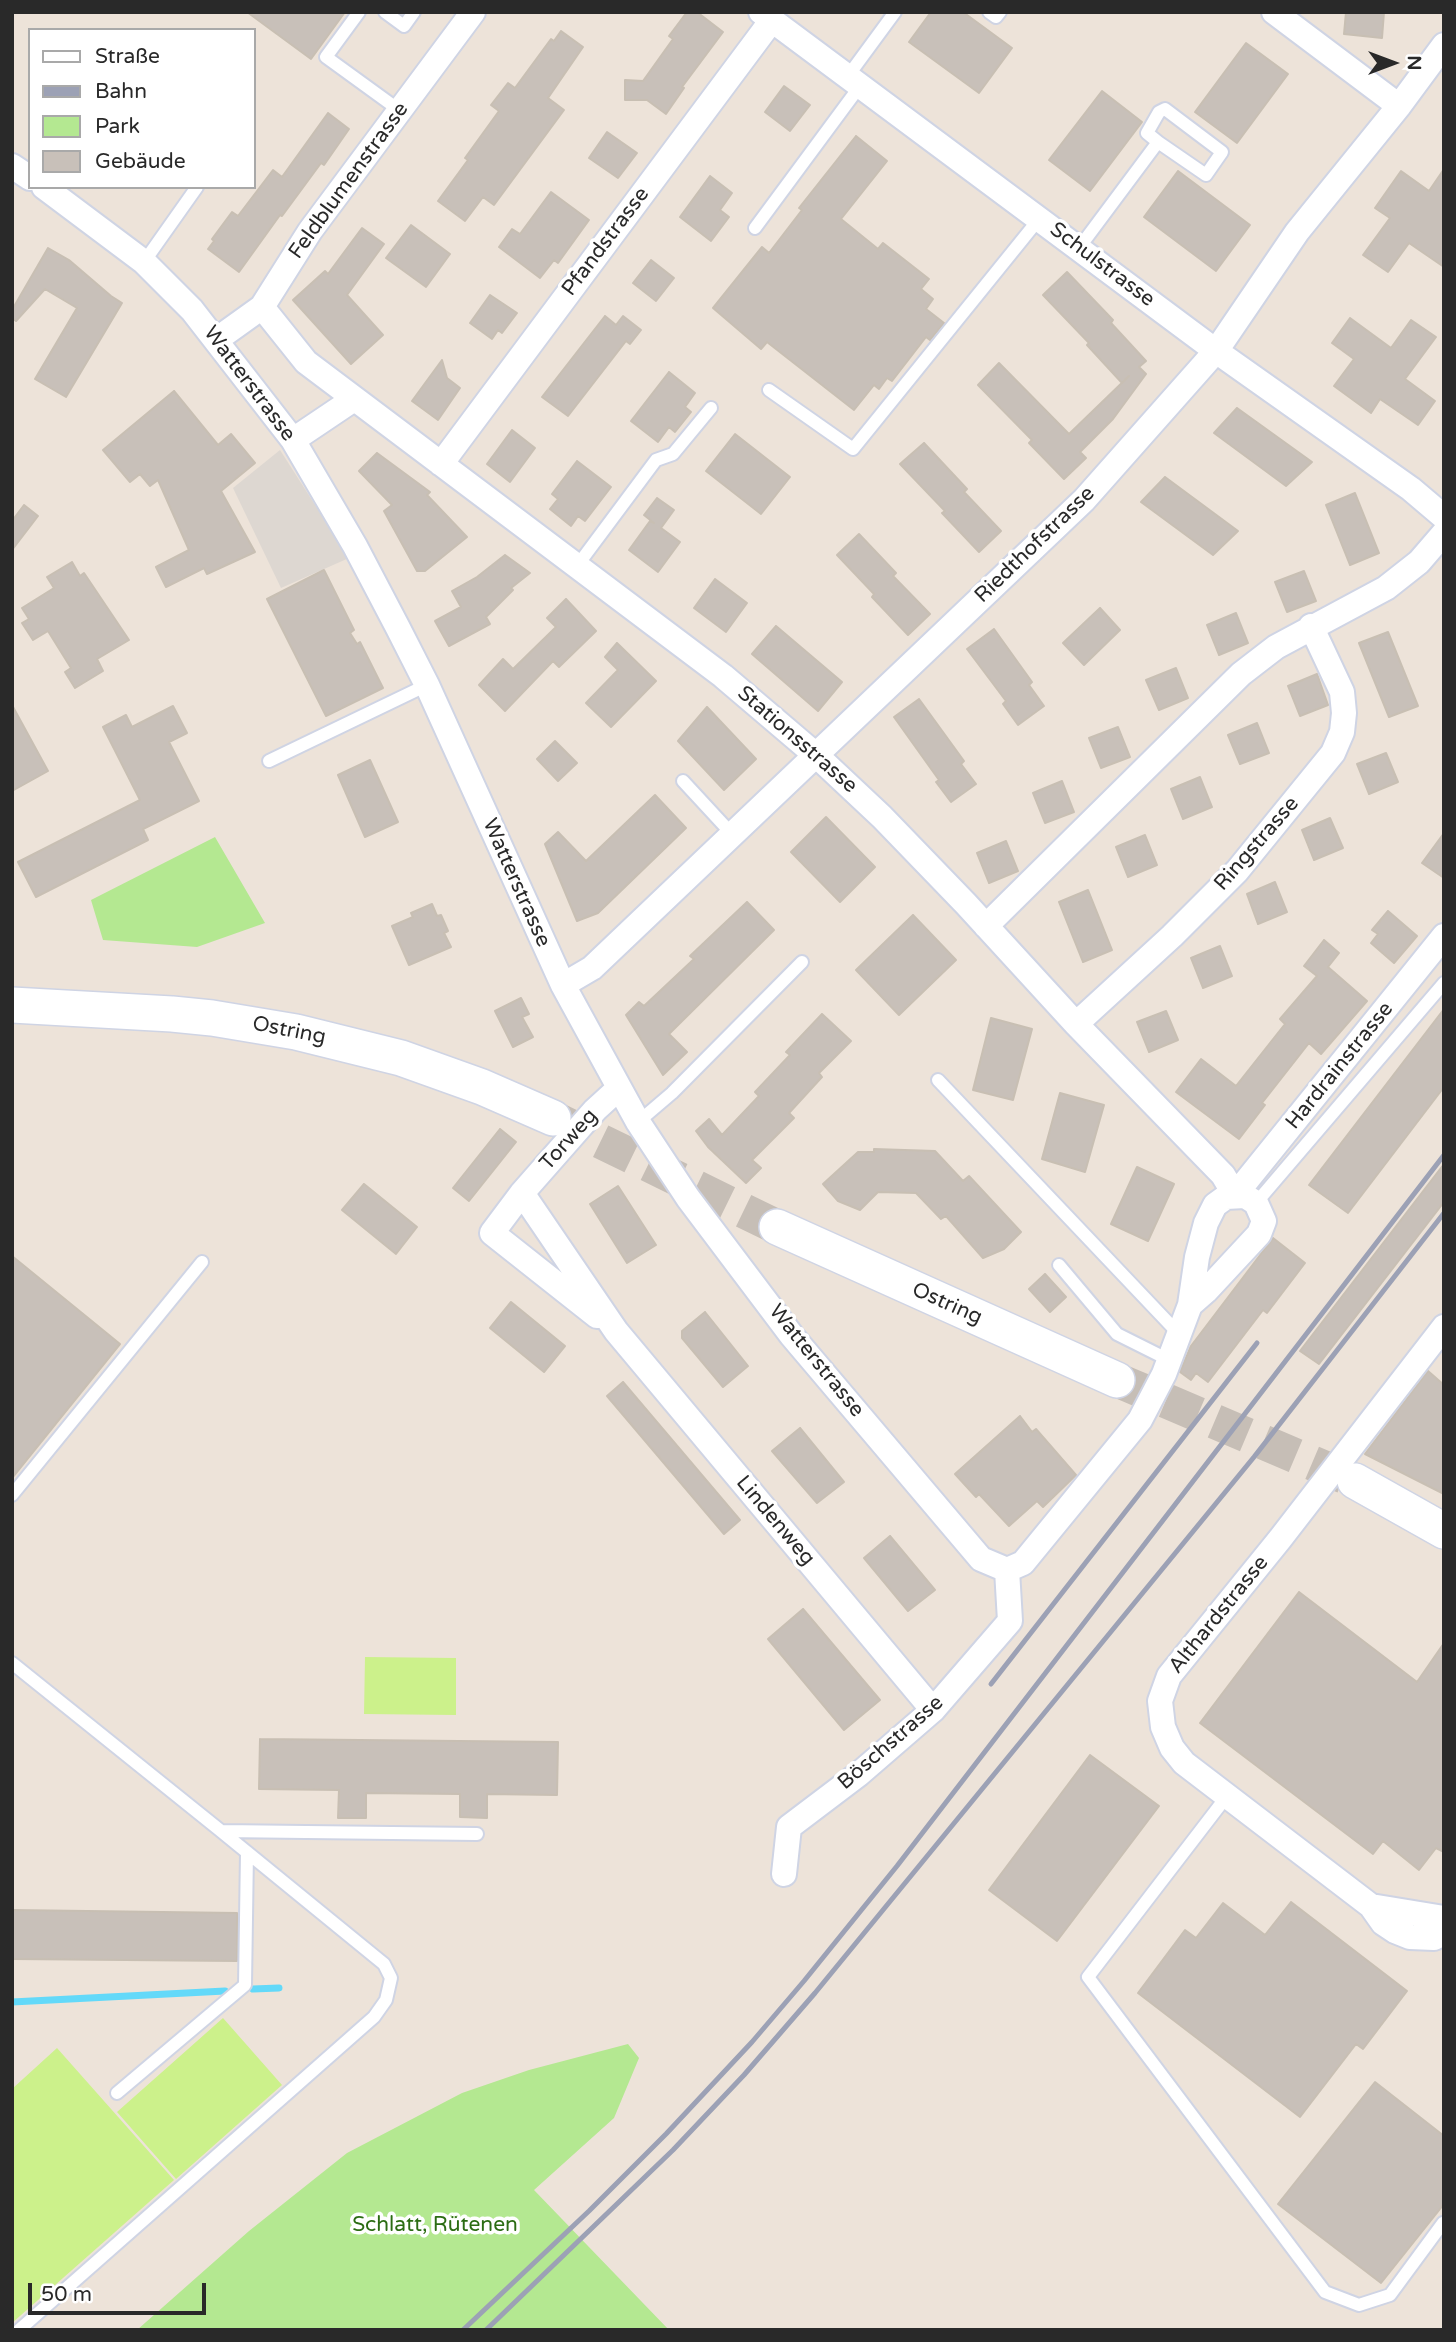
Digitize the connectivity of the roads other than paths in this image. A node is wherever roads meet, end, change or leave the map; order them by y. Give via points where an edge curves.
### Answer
1 (359, 12) edge
2 (385, 12) edge
3 (414, 12) edge
4 (472, 12) edge
5 (895, 12) edge
6 (989, 12) edge
7 (1000, 12) edge
8 (1273, 12) edge
9 (767, 16) edge
10 (1444, 45) edge
11 (854, 81) junction
12 (1399, 106) junction
13 (399, 110) junction
14 (1158, 142) junction
15 (12, 166) edge
16 (28, 177) edge
17 (47, 189) edge
18 (196, 189) edge
19 (1039, 219) junction
20 (755, 228) dead end
21 (1079, 248) junction
22 (144, 262) junction
23 (262, 307) junction
24 (216, 340) junction
25 (1216, 351) junction
26 (769, 390) dead end
27 (354, 399) junction
28 (711, 408) dead end
29 (293, 440) junction
30 (441, 464) junction
31 (1444, 517) edge
32 (1444, 533) edge
33 (577, 566) junction
34 (1311, 626) junction
35 (426, 685) junction
36 (817, 755) junction
37 (269, 761) dead end
38 (683, 781) dead end
39 (732, 834) junction
40 (986, 926) junction
41 (1444, 936) edge
42 (802, 962) dead end
43 (1444, 983) edge
44 (563, 985) junction
45 (12, 1005) edge
46 (1076, 1024) junction
47 (938, 1080) dead end
48 (618, 1089) junction
49 (553, 1118) tunnel mouth
50 (638, 1122) junction
51 (522, 1193) junction
52 (1246, 1199) junction
53 (777, 1227) tunnel mouth
54 (202, 1262) dead end
55 (1059, 1265) dead end
56 (1190, 1305) junction
57 (1444, 1327) edge
58 (616, 1331) junction
59 (1179, 1334) junction
60 (1170, 1360) junction
61 (1117, 1380) tunnel mouth
62 (1355, 1481) tunnel mouth
63 (12, 1495) edge
64 (1444, 1531) edge
65 (1007, 1570) junction
66 (12, 1663) edge
67 (933, 1710) junction
68 (1227, 1796) junction
69 (221, 1831) junction
70 (477, 1834) dead end
71 (247, 1852) junction
72 (784, 1874) dead end
73 (1371, 1906) junction
74 (1444, 1918) edge
75 (1444, 1933) edge
76 (117, 2093) dead end
77 (1443, 2223) edge
78 (19, 2330) edge

1 - 13 lane via 326,57
2 - 3 lane via 404,26
4 - 13 street, Feldblumenstrasse
5 - 11 lane
6 - 7 lane via 996,18
8 - 12 street
9 - 11 street, Schulstrasse
9 - 30 street, Pfandstrasse
10 - 12 street, Riedthofstrasse
11 - 19 street, Schulstrasse
11 - 20 lane
12 - 25 street, Riedthofstrasse via 1297,232
13 - 23 street, Feldblumenstrasse
14 - 14 lane via 1147,133 1159,111 1165,109 1222,152 1206,175
14 - 21 lane
15 - 16 street
17 - 22 street, Watterstrasse
18 - 22 lane
19 - 21 street, Schulstrasse
19 - 26 lane via 853,449
21 - 25 street, Schulstrasse
22 - 24 street, Watterstrasse
23 - 24 street, Feldblumenstrasse
23 - 27 street, Stationsstrasse via 306,362
24 - 29 street, Watterstrasse
25 - 31 street, Schulstrasse
25 - 36 street, Riedthofstrasse via 1084,500
27 - 29 street
27 - 30 street, Stationsstrasse
28 - 33 lane via 673,454 656,460
29 - 35 street, Watterstrasse via 355,545
30 - 33 street, Stationsstrasse
32 - 34 street via 1419,562 1386,588
33 - 36 street, Stationsstrasse via 723,676
34 - 40 street via 1241,674
34 - 46 street, Ringstrasse via 1342,692 1342,732 1333,753 1237,871
35 - 37 lane
35 - 44 street, Watterstrasse
36 - 39 street, Riedthofstrasse
36 - 40 street, Stationsstrasse
38 - 39 lane
39 - 44 street, Riedthofstrasse via 592,968
40 - 46 street, Stationsstrasse
41 - 52 street, Hardrainstrasse
42 - 50 lane via 673,1093
43 - 52 lane
44 - 48 street, Watterstrasse
45 - 49 main road, Ostring via 172,1014 296,1032 413,1062
46 - 52 street, Stationsstrasse
47 - 59 lane
48 - 50 street, Watterstrasse
48 - 51 street, Torweg
50 - 65 street, Watterstrasse via 688,1198 792,1336 981,1559
51 - 58 street, Lindenweg
51 - 58 street, Lindenweg via 492,1233
52 - 56 street, Hardrainstrasse via 1226,1197 1215,1205 1197,1258
52 - 56 street, Hardrainstrasse via 1264,1221 1259,1234
53 - 61 main road, Ostring
54 - 63 lane
55 - 60 lane via 1117,1334
56 - 59 street, Hardrainstrasse
57 - 68 street, Althardstrasse via 1169,1676 1160,1701 1163,1727 1172,1748
58 - 67 street, Lindenweg
59 - 60 street, Hardrainstrasse
60 - 65 street, Hardrainstrasse via 1140,1420 1023,1563
62 - 64 main road
65 - 67 street, Böschstrasse via 1010,1621
66 - 69 lane
67 - 72 street, Böschstrasse via 789,1827
68 - 73 street, Althardstrasse
68 - 77 lane via 1088,1977 1325,2292 1359,2305 1390,2295
69 - 70 lane
69 - 71 lane
71 - 76 lane via 245,1985
71 - 78 lane via 384,1964 391,1978 386,2000 374,2017
73 - 74 street, Althardstrasse
73 - 75 street, Althardstrasse via 1383,1923 1410,1937 1434,1938

